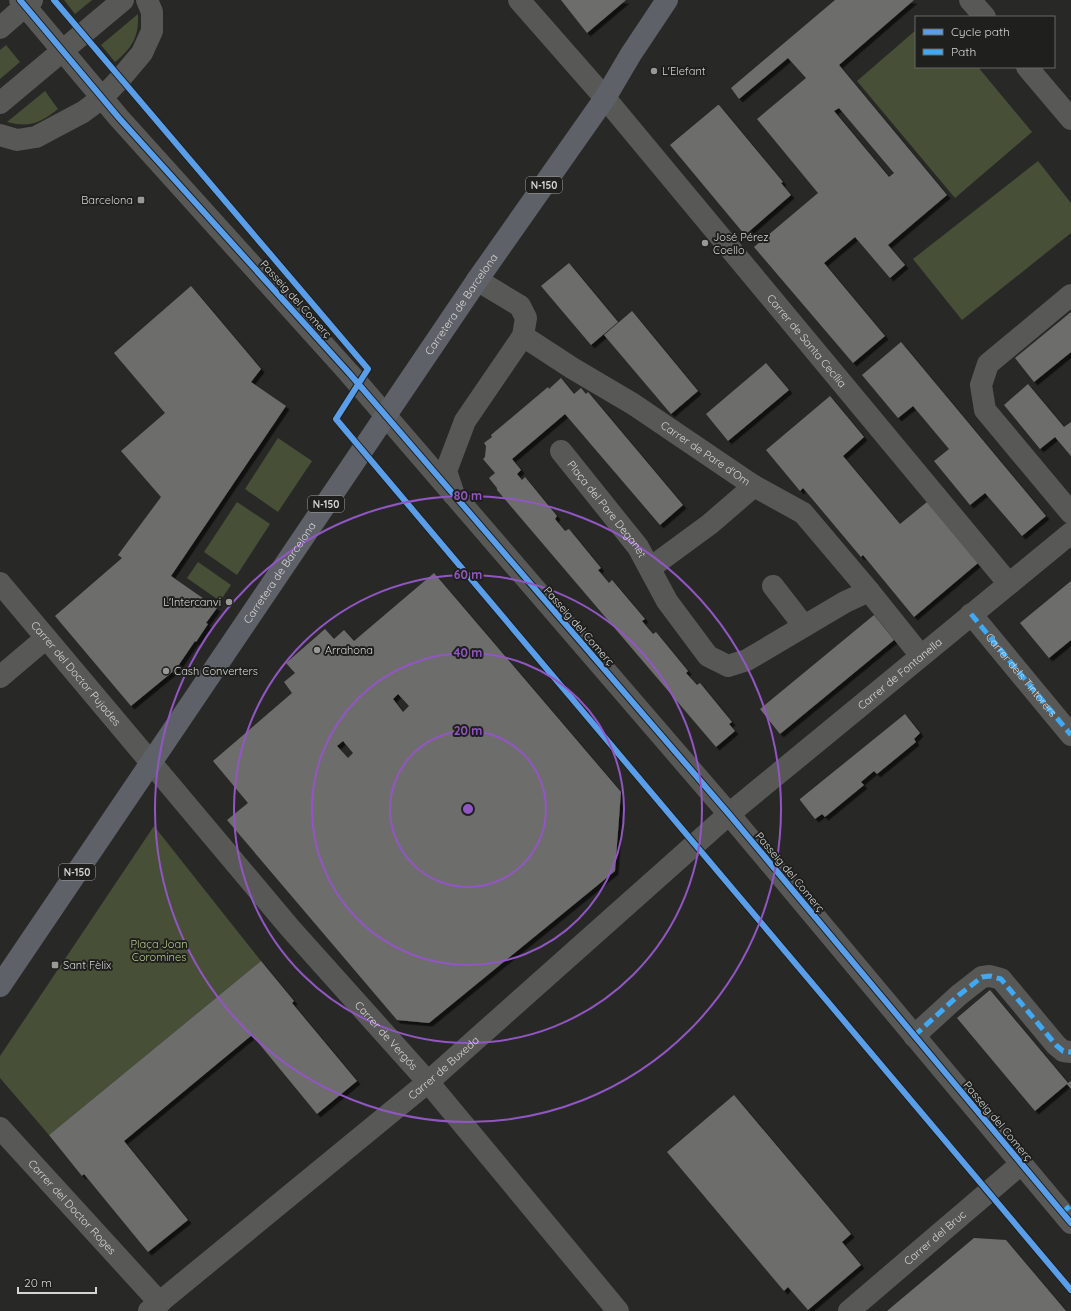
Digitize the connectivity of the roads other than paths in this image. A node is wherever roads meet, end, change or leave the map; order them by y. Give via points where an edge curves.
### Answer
1 (123, 0) edge
2 (147, 0) edge
3 (519, 0) edge
4 (667, 0) edge
5 (970, 0) edge
6 (25, 2) edge
7 (984, 16) edge
8 (0, 28) edge
9 (62, 50) junction
10 (1028, 68) edge
11 (102, 98) junction
12 (605, 98) junction
13 (0, 104) edge
14 (1071, 119) edge
15 (0, 135) edge
16 (477, 280) junction
17 (1071, 295) edge
18 (523, 336) junction
19 (386, 416) junction
20 (561, 451) dead end
21 (754, 486) junction
22 (454, 496) junction
23 (1071, 513) edge
24 (1071, 532) edge
25 (650, 568) junction
26 (0, 583) edge
27 (1009, 584) junction
28 (773, 586) dead end
29 (869, 591) junction
30 (971, 614) junction
31 (804, 626) junction
32 (46, 638) junction
33 (921, 656) junction
34 (0, 677) edge
35 (1071, 734) edge
36 (152, 762) junction
37 (729, 814) junction
38 (0, 986) edge
39 (914, 1036) junction
40 (1071, 1052) edge
41 (428, 1082) junction
42 (0, 1128) edge
43 (1021, 1164) junction
44 (1068, 1214) edge
45 (154, 1307) edge
46 (618, 1311) edge
47 (849, 1311) edge

1 - 9 street
2 - 11 street via 152,12 152,31 142,53
3 - 12 street, Carrer de Santa Cecília
4 - 12 main road, Carretera de Barcelona / N-150
5 - 7 street
6 - 8 street
6 - 9 street, Passeig del Comerç
9 - 11 street, Passeig del Comerç
9 - 13 street
10 - 14 street
11 - 15 street via 83,112 36,137 17,140
11 - 19 street, Passeig del Comerç
12 - 16 main road, Carretera de Barcelona / N-150
12 - 27 street, Carrer de Santa Cecília
16 - 18 street via 520,306 526,318
16 - 19 main road, Carretera de Barcelona / N-150
17 - 23 street via 988,364 981,385 985,410
18 - 21 street, Carrer de Pare d'Om via 633,404
18 - 22 street via 465,421 446,471
19 - 22 street, Passeig del Comerç
19 - 36 main road, Carretera de Barcelona / N-150
20 - 25 street, Plaça del Pare Deganet via 638,547
21 - 25 street, Plaça del Pare Deganet via 710,524
21 - 29 street, Carrer de Pare d'Om via 803,512
22 - 37 street, Passeig del Comerç
24 - 27 street, Carrer de Fontanella
25 - 31 street, Plaça del Pare Deganet via 667,601 708,656 728,666 747,660
26 - 32 street, Carrer del Doctor Pujades
27 - 30 street, Carrer de Fontanella
28 - 31 street
29 - 31 street, Plaça del Pare Deganet
29 - 33 street, Carrer de Pare d'Om
30 - 33 street, Carrer de Fontanella
30 - 35 street, Carrer dels Tintorers
32 - 34 street
32 - 36 street, Carrer del Doctor Pujades
33 - 37 street, Carrer de Fontanella
36 - 38 main road, Carretera de Barcelona / N-150
36 - 41 street, Carrer de Vergós via 290,928
37 - 39 street, Passeig del Comerç
37 - 41 street, Carrer de Buxeda
39 - 40 street via 959,995 982,977 990,976 1001,979 1056,1045 1063,1051
39 - 43 street, Passeig del Comerç
41 - 45 street, Carrer de Buxeda
41 - 46 street, Carrer de Vergós
42 - 45 street, Carrer del Doctor Roges
43 - 44 street, Passeig del Comerç
43 - 47 street, Carrer del Bruc

